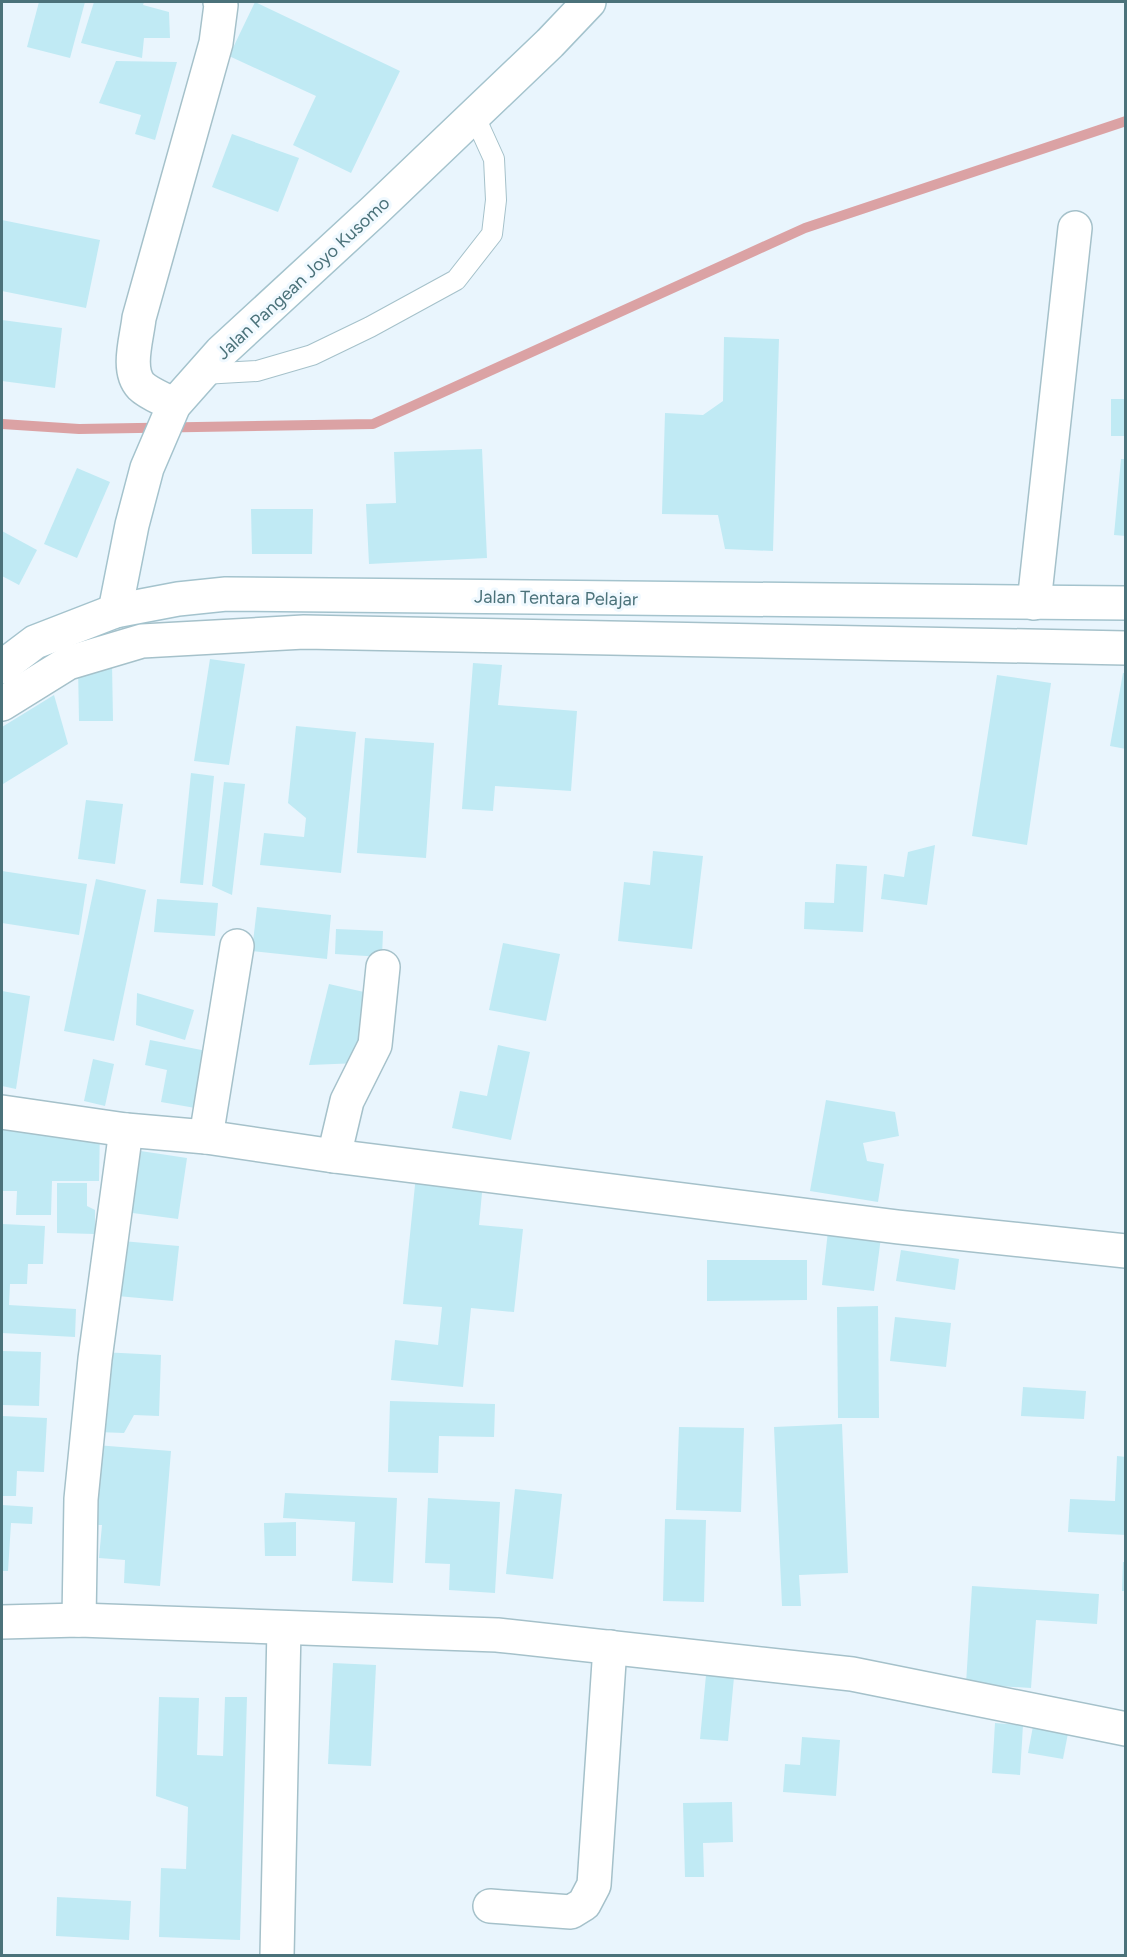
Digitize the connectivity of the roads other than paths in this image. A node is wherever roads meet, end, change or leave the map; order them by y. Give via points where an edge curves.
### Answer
1 (220, 2) edge
2 (589, 2) edge
3 (474, 115) junction
4 (1075, 228) dead end
5 (203, 374) junction
6 (174, 405) junction
7 (1034, 603) junction
8 (1125, 603) edge
9 (115, 611) junction
10 (1125, 648) edge
11 (2, 667) edge
12 (2, 704) edge
13 (237, 946) dead end
14 (383, 967) dead end
15 (2, 1112) edge
16 (126, 1130) junction
17 (206, 1137) junction
18 (334, 1156) junction
19 (1125, 1251) edge
20 (79, 1620) junction
21 (2, 1622) edge
22 (284, 1628) junction
23 (610, 1647) junction
24 (1125, 1729) edge
25 (489, 1906) dead end
26 (277, 1956) edge

1 - 6 street via 216,43 139,318 134,361 134,376 142,387
2 - 3 street, Jalan Pangean Joyo Kusomo
3 - 5 street, Jalan Pangean Joyo Kusomo via 221,352
3 - 5 lane via 494,159 496,200 492,234 456,280 312,355 257,371
4 - 7 street
5 - 6 street, Jalan Pangean Joyo Kusomo
6 - 9 street, Jalan Pangean Joyo Kusomo via 147,468
7 - 8 street, Jalan Tentara Pelajar
7 - 9 street, Jalan Tentara Pelajar via 226,594
9 - 11 street, Jalan Tentara Pelajar via 35,642
10 - 12 street via 304,632 142,641 68,663
13 - 17 street
14 - 18 street via 375,1045 347,1101
15 - 16 street
16 - 17 street
16 - 20 street via 81,1499
17 - 18 street
18 - 19 street via 898,1227
20 - 21 street
20 - 22 street
22 - 23 street via 497,1635
22 - 26 street
23 - 24 street via 852,1674
23 - 25 street via 594,1885 584,1904 572,1912

